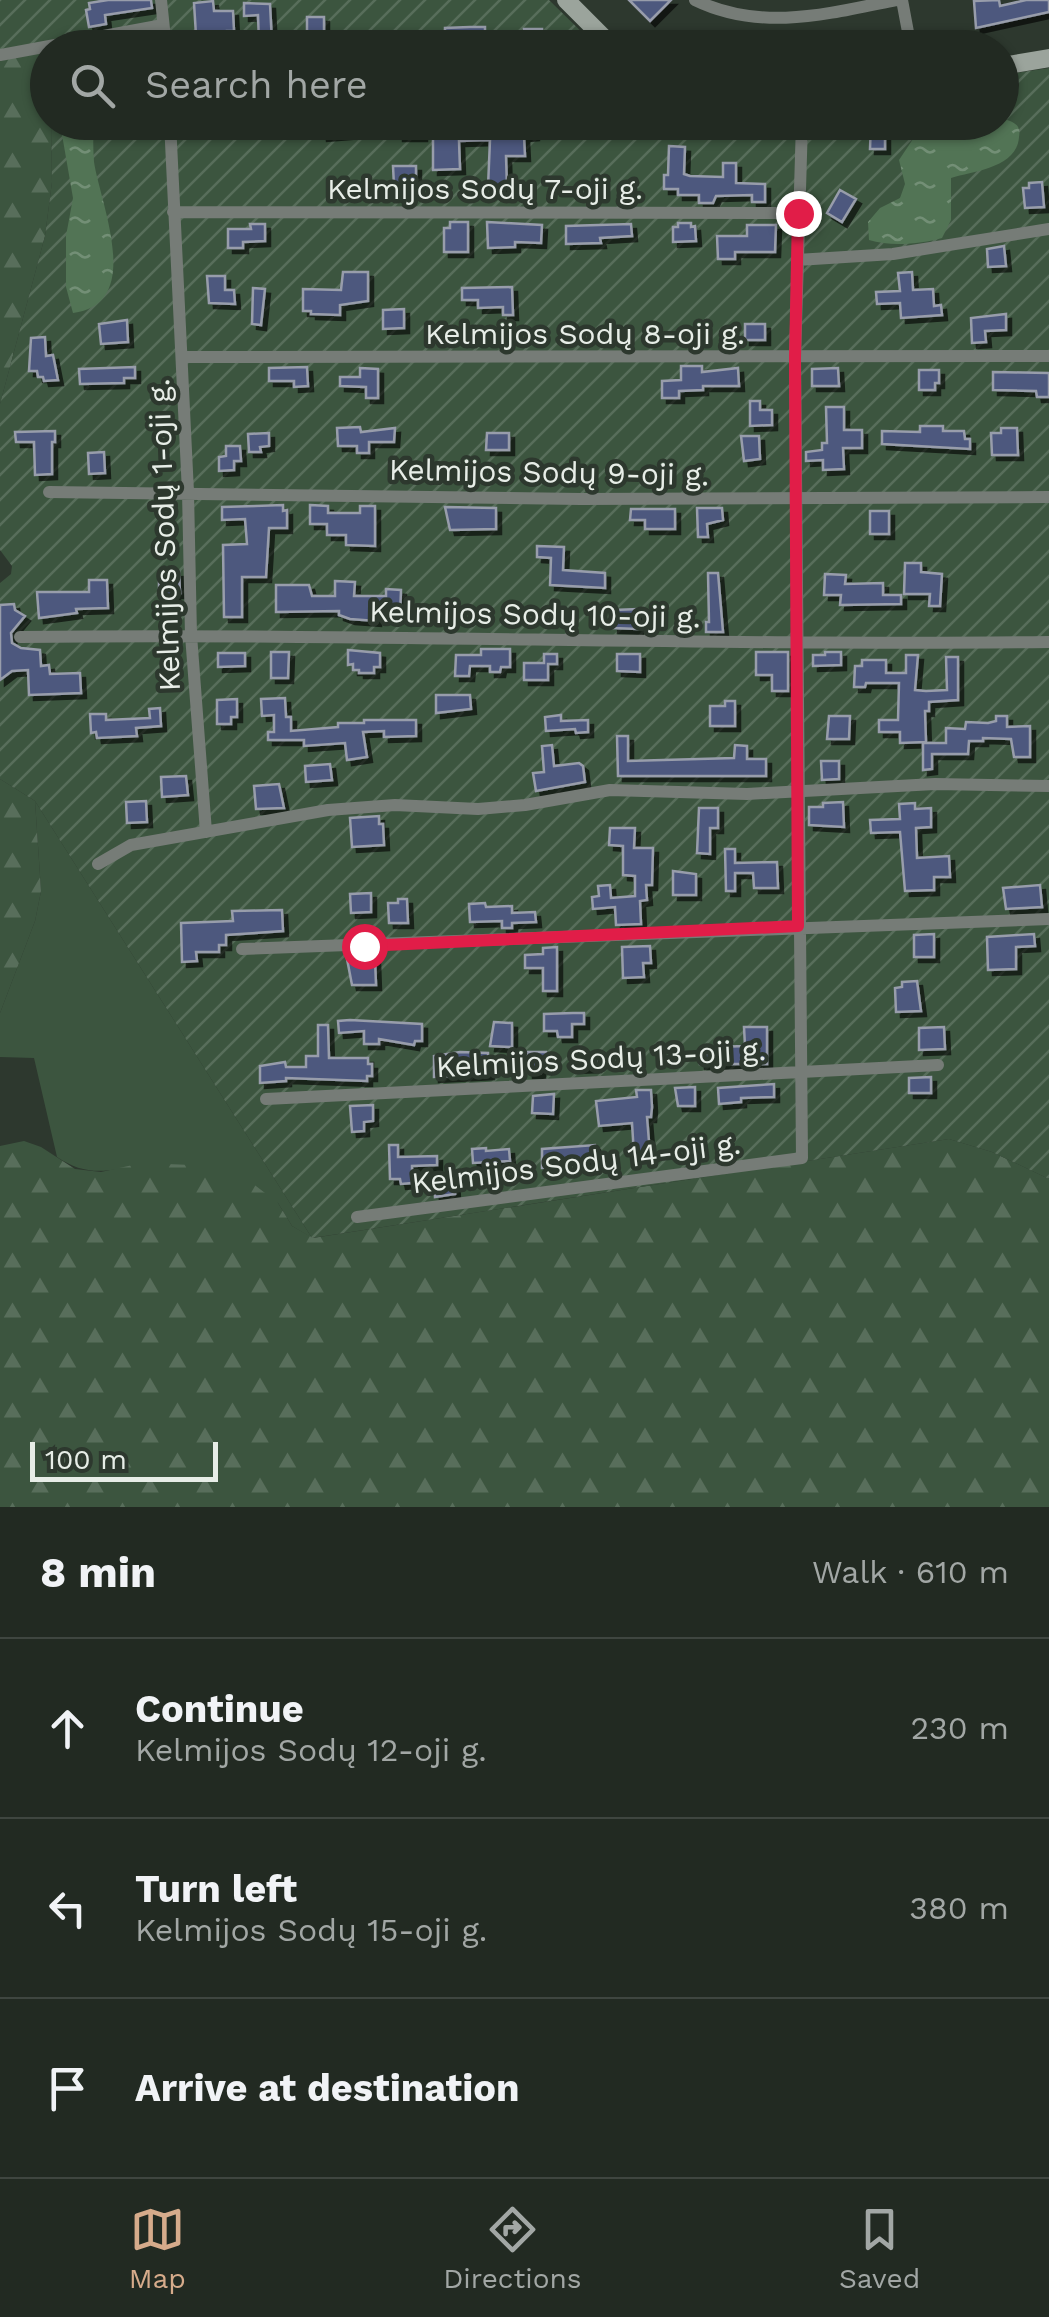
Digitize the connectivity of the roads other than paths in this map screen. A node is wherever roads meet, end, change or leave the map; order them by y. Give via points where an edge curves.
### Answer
1 (161, 0) edge
2 (566, 0) edge
3 (695, 0) edge
4 (899, 0) edge
5 (164, 25) junction
6 (137, 30) edge
7 (164, 30) edge
8 (596, 30) edge
9 (906, 30) edge
10 (30, 50) edge
11 (0, 55) edge
12 (1049, 58) edge
13 (1019, 63) edge
14 (171, 140) edge
15 (801, 140) edge
16 (173, 212) junction
17 (798, 213) junction
18 (1049, 230) edge
19 (797, 260) junction
20 (1049, 356) edge
21 (182, 357) junction
22 (795, 358) junction
23 (49, 492) dead end
24 (188, 492) junction
25 (1049, 498) edge
26 (796, 499) junction
27 (192, 635) junction
28 (20, 637) dead end
29 (795, 642) junction
30 (1049, 642) edge
31 (1049, 786) edge
32 (796, 792) junction
33 (206, 832) junction
34 (98, 864) dead end
35 (1049, 918) edge
36 (798, 926) junction
37 (242, 949) dead end
38 (938, 1065) dead end
39 (800, 1073) junction
40 (266, 1099) dead end
41 (357, 1216) dead end

1 - 5 street
2 - 8 main road
3 - 4 street via 744,18 778,20
4 - 9 street
5 - 6 street
5 - 7 street
10 - 11 street
12 - 13 main road
14 - 16 street, Kelmijos Sodų 1-oji g.
15 - 17 street
16 - 17 street, Kelmijos Sodų 7-oji g.
16 - 21 street, Kelmijos Sodų 1-oji g.
17 - 19 street
18 - 19 street via 893,254
19 - 22 street
20 - 22 street, Kelmijos Sodų 8-oji g.
21 - 22 street, Kelmijos Sodų 8-oji g.
21 - 24 street, Kelmijos Sodų 1-oji g.
22 - 26 street
23 - 24 street, Kelmijos Sodų 9-oji g.
24 - 26 street, Kelmijos Sodų 9-oji g.
24 - 27 street, Kelmijos Sodų 1-oji g.
25 - 26 street, Kelmijos Sodų 9-oji g.
26 - 29 street
27 - 28 street, Kelmijos Sodų 10-oji g.
27 - 29 street, Kelmijos Sodų 10-oji g.
27 - 33 street, Kelmijos Sodų 1-oji g.
29 - 30 street, Kelmijos Sodų 10-oji g.
29 - 32 street
31 - 32 street
32 - 33 street via 610,790 478,809 328,810
32 - 36 street
33 - 34 street via 131,845
35 - 36 street
36 - 37 street
36 - 39 street
38 - 39 street, Kelmijos Sodų 13-oji g.
39 - 40 street, Kelmijos Sodų 13-oji g.
39 - 41 street, Kelmijos Sodų 14-oji g. via 802,1158

